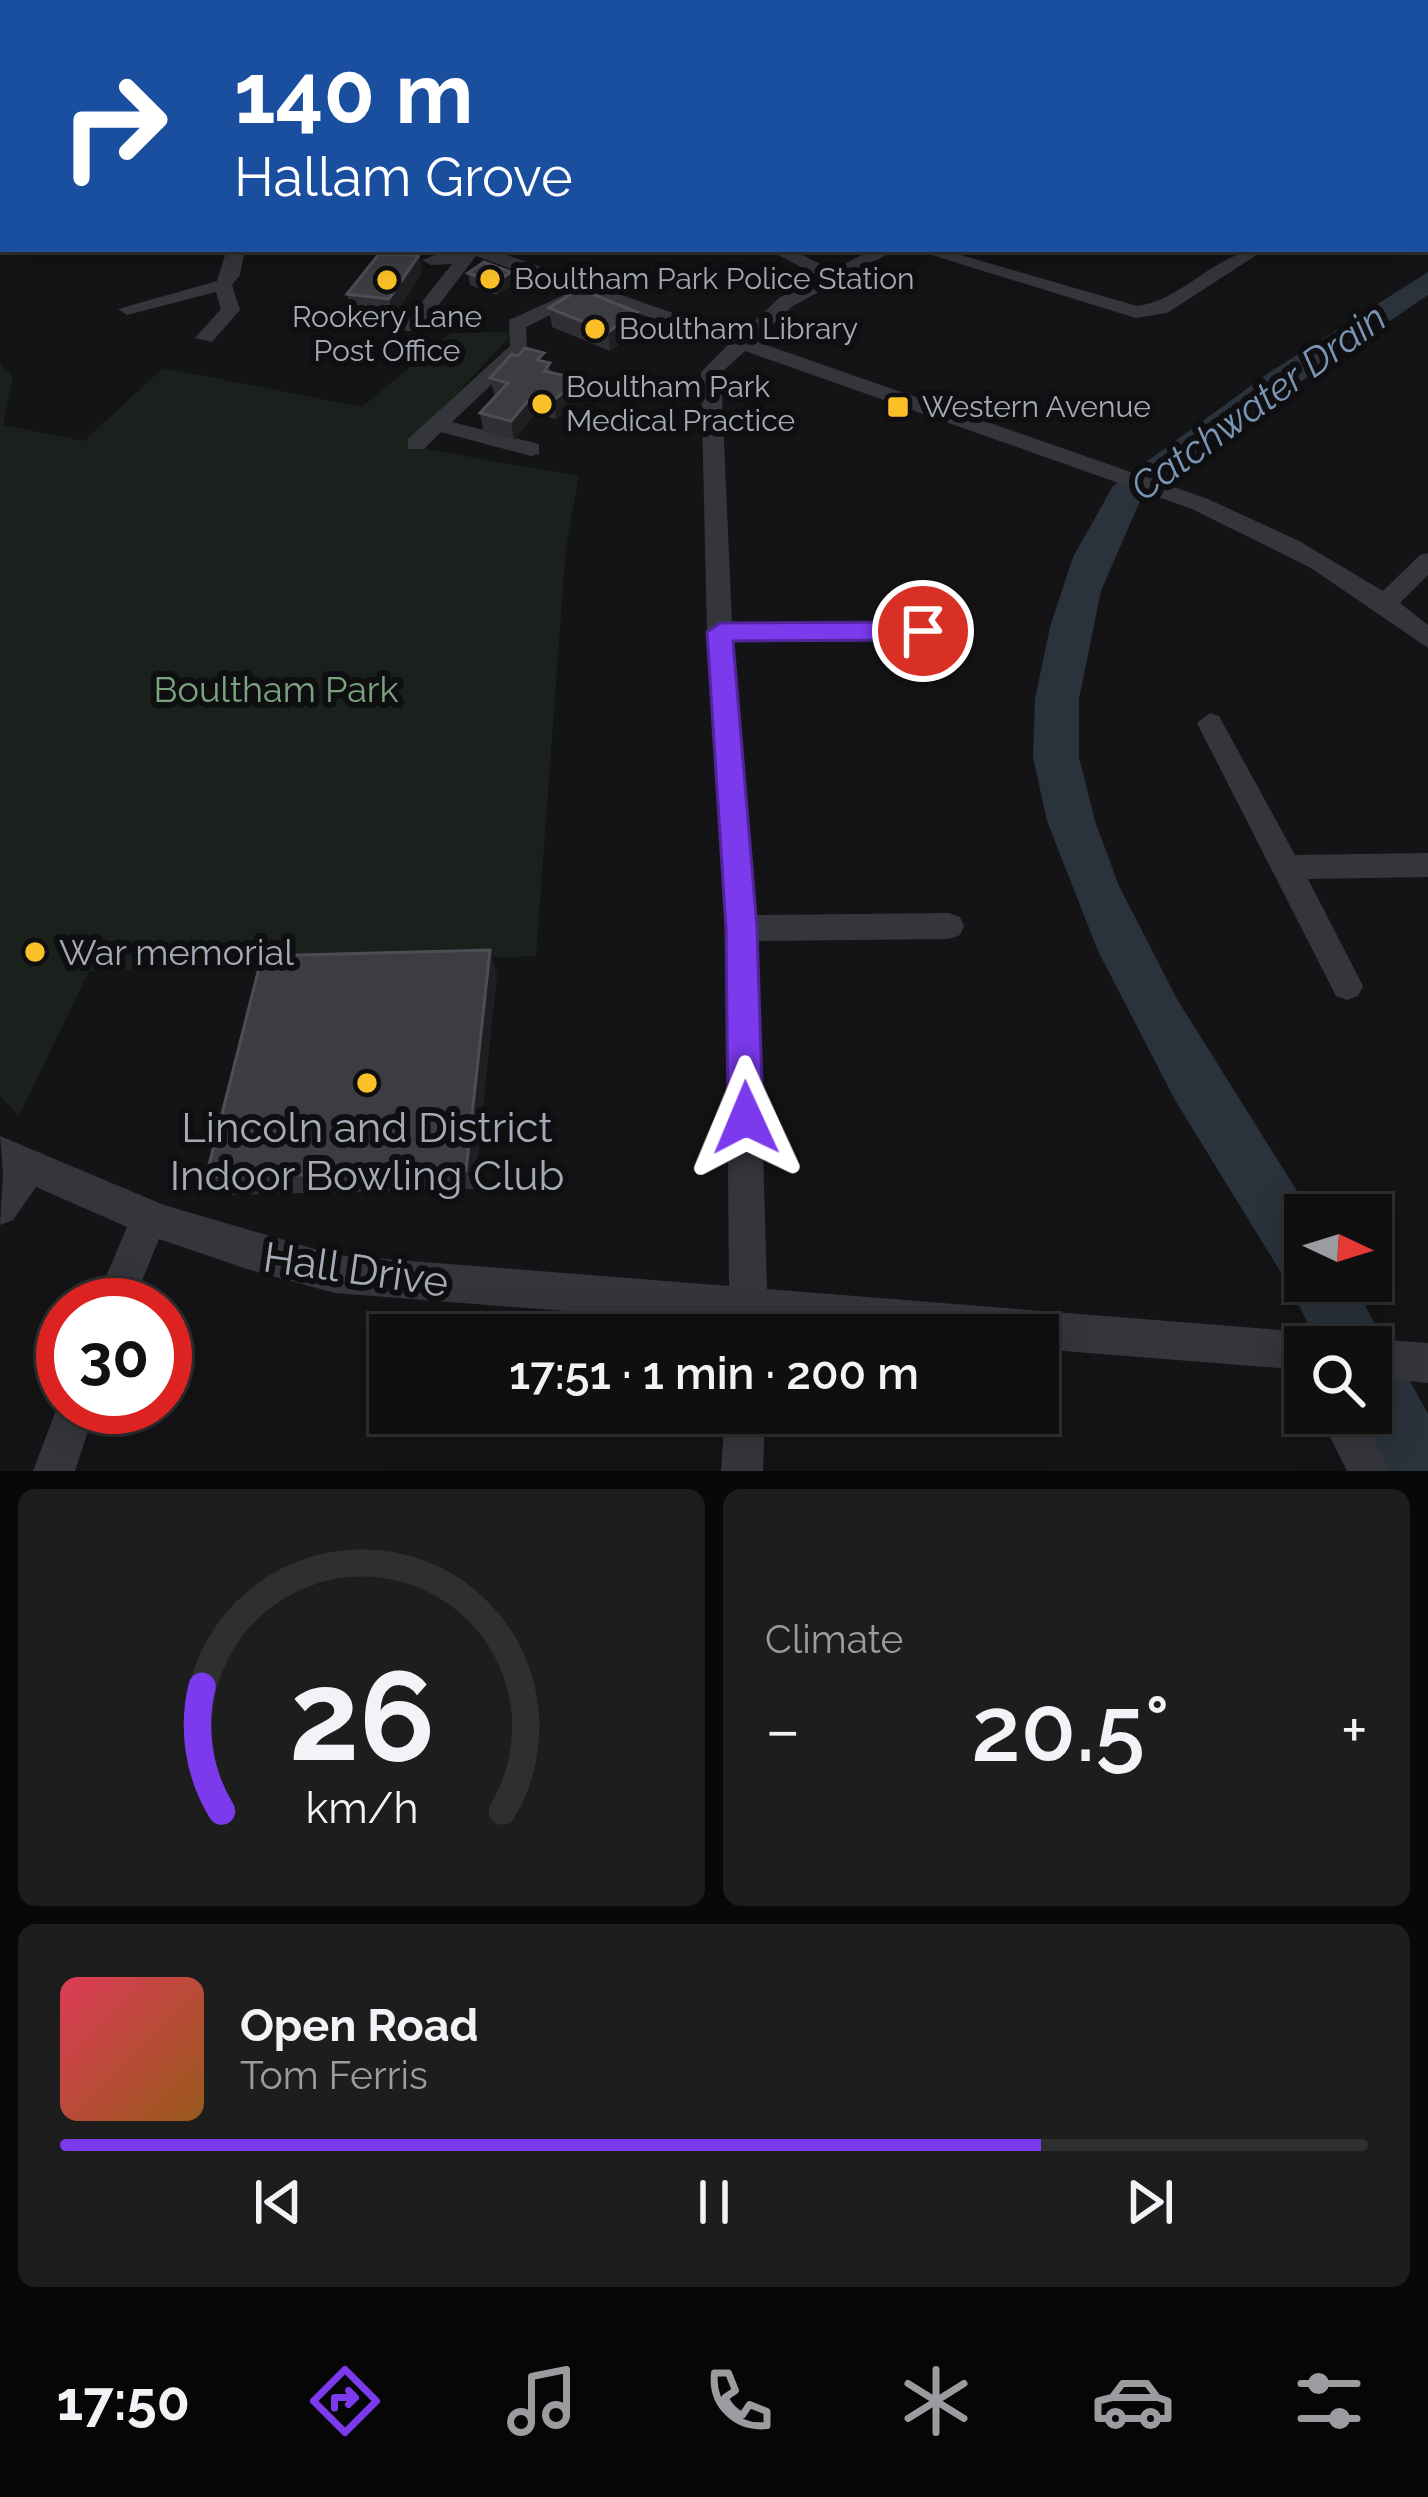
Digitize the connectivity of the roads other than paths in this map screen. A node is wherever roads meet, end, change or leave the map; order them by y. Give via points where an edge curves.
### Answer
1 (235, 252) edge
2 (457, 252) edge
3 (471, 252) edge
4 (482, 252) edge
5 (782, 252) edge
6 (882, 252) edge
7 (931, 252) edge
8 (1252, 252) edge
9 (431, 260) dead end
10 (833, 277) junction
11 (223, 285) junction
12 (589, 288) junction
13 (128, 309) dead end
14 (333, 316) dead end
15 (205, 338) dead end
16 (743, 342) junction
17 (438, 424) junction
18 (416, 444) dead end
19 (531, 449) dead end
20 (1428, 561) edge
21 (1386, 603) junction
22 (923, 631) dead end
23 (720, 632) junction
24 (1428, 638) edge
25 (1210, 723) dead end
26 (1428, 865) edge
27 (1287, 867) junction
28 (949, 926) dead end
29 (741, 928) junction
30 (1347, 986) dead end
31 (15, 1160) edge
32 (0, 1207) edge
33 (148, 1219) junction
34 (124, 1278) edge
35 (680, 1314) edge
36 (749, 1314) edge
37 (1059, 1338) edge
38 (1284, 1350) edge
39 (1392, 1360) edge
40 (1428, 1363) edge
41 (67, 1434) edge
42 (744, 1434) edge
43 (1349, 1434) edge
44 (54, 1471) edge
45 (742, 1471) edge
46 (1369, 1471) edge

1 - 11 street
2 - 9 street
3 - 14 street via 411,328
4 - 12 street
5 - 10 street
6 - 10 street
7 - 8 street via 1136,312 1160,309
10 - 16 street via 786,302
11 - 13 street
11 - 15 street via 231,310
12 - 16 street
12 - 17 street via 515,324 520,347
16 - 21 street via 1158,489 1287,542
16 - 23 street via 711,373
17 - 18 street
17 - 19 street
20 - 21 street
21 - 24 street
22 - 23 street
23 - 29 street
25 - 27 street
26 - 27 street
27 - 30 street
28 - 29 street
29 - 36 street
31 - 32 street
31 - 33 street, Hall Drive
33 - 34 street
33 - 35 street, Hall Drive via 242,1253 335,1274
37 - 38 street, Hall Drive
39 - 40 street
41 - 44 street
42 - 45 street
43 - 46 street

